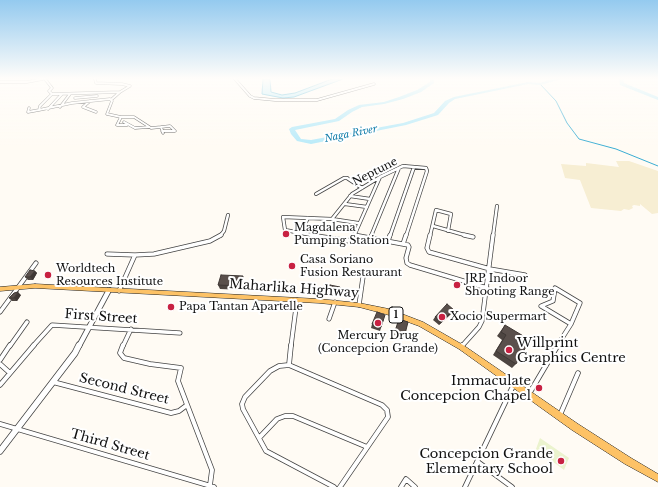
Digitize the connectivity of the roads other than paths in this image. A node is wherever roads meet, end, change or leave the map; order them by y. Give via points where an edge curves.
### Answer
1 (44, 102) edge
2 (55, 102) edge
3 (64, 102) edge
4 (87, 102) edge
5 (91, 102) edge
6 (111, 102) edge
7 (71, 104) joint
8 (60, 107) junction
9 (29, 108) dead end
10 (48, 109) junction
11 (39, 110) junction
12 (96, 112) dead end
13 (121, 117) junction
14 (124, 122) dead end
15 (127, 124) junction
16 (149, 127) junction
17 (161, 127) junction
18 (414, 167) junction
19 (399, 168) junction
20 (380, 177) junction
21 (362, 188) junction
22 (316, 194) dead end
23 (350, 196) junction
24 (370, 199) junction
25 (345, 204) junction
26 (497, 206) dead end
27 (367, 207) junction
28 (228, 214) dead end
29 (308, 218) junction
30 (332, 219) junction
31 (358, 223) junction
32 (432, 226) junction
33 (448, 231) junction
34 (300, 233) junction
35 (354, 235) junction
36 (473, 237) dead end
37 (370, 239) junction
38 (388, 241) junction
39 (403, 244) junction
40 (107, 254) dead end
41 (135, 255) junction
42 (36, 263) dead end
43 (490, 269) junction
44 (525, 275) dead end
45 (363, 277) dead end
46 (19, 287) junction
47 (487, 288) junction
48 (0, 289) edge
49 (109, 290) junction
50 (119, 291) junction
51 (297, 300) junction
52 (335, 302) junction
53 (359, 305) junction
54 (0, 312) edge
55 (329, 319) dead end
56 (27, 322) dead end
57 (571, 324) junction
58 (90, 327) junction
59 (131, 329) junction
60 (180, 333) dead end
61 (461, 347) junction
62 (0, 360) edge
63 (0, 364) edge
64 (289, 365) junction
65 (10, 373) junction
66 (578, 373) dead end
67 (53, 382) junction
68 (514, 384) junction
69 (0, 385) edge
70 (529, 394) junction
71 (187, 405) junction
72 (560, 416) junction
73 (0, 424) edge
74 (16, 430) junction
75 (259, 438) junction
76 (367, 447) junction
77 (0, 451) edge
78 (478, 462) junction
79 (658, 478) edge
80 (212, 486) edge
81 (334, 487) edge
82 (340, 487) edge
83 (401, 487) edge
84 (415, 487) edge
85 (465, 487) edge
86 (512, 487) edge

1 - 11 street
2 - 10 street
3 - 8 street
4 - 7 street
5 - 12 street via 84,107
6 - 13 street via 106,113
7 - 8 street
8 - 10 street
9 - 11 street via 28,112
10 - 11 street
13 - 15 street via 117,125
13 - 16 street via 134,117
14 - 15 street
15 - 16 street via 135,128
16 - 17 street
17 - 17 street via 170,126 175,131 162,132
18 - 19 street, Neptune
18 - 38 street
18 - 39 street via 426,168 427,171
19 - 20 street, Neptune
19 - 37 street
20 - 21 street, Neptune
20 - 24 street
21 - 22 street via 344,178
21 - 23 street, Neptune
23 - 24 street
23 - 25 street, Neptune
24 - 27 street
25 - 27 street
25 - 30 street, Neptune
26 - 43 street
27 - 31 street
28 - 41 street via 224,231 210,241 154,254
29 - 30 street
29 - 34 street
29 - 34 street via 283,217 285,230
30 - 31 street
31 - 35 street
32 - 33 street
32 - 33 street via 436,210 450,212
32 - 43 street via 427,248 429,252
33 - 36 street
34 - 35 street via 346,241
35 - 37 street
37 - 38 street
38 - 39 street
39 - 47 street via 409,246 406,258 410,265
40 - 41 street
41 - 50 street
42 - 46 street
43 - 44 street
43 - 47 street
45 - 53 street
46 - 48 main road, Maharlika Highway / 1
46 - 49 main road, Maharlika Highway / 1
46 - 54 street
47 - 61 street via 482,321
49 - 50 main road, Maharlika Highway / 1
49 - 58 street
50 - 51 main road, Maharlika Highway / 1
51 - 52 main road, Maharlika Highway / 1
51 - 64 street
52 - 53 main road, Maharlika Highway / 1
52 - 55 street
53 - 61 main road, Maharlika Highway / 1 via 389,312 421,324
56 - 62 street
57 - 57 street via 580,303 555,288 553,301 541,306
57 - 70 street
58 - 59 street, First Street
58 - 65 street, First Street via 52,325
58 - 67 street via 75,353
59 - 60 street, First Street
59 - 71 street via 120,353 124,358 181,368 178,381
61 - 68 main road, Maharlika Highway / 1
63 - 65 street
64 - 75 street via 279,366 270,371 244,397 243,409
64 - 76 street via 382,405 387,410 388,417
65 - 69 street, First Street
66 - 72 street
67 - 71 street, Second Street via 171,413
67 - 74 street
68 - 70 main road, Maharlika Highway / 1
68 - 78 street
70 - 72 main road, Maharlika Highway / 1
71 - 80 street via 212,470
72 - 79 main road, Maharlika Highway / 1
73 - 74 street, Third Street
74 - 77 street
74 - 80 street, Third Street
75 - 76 street via 277,419 293,416
75 - 81 street via 266,451
76 - 82 street
78 - 85 street
78 - 86 street
83 - 84 street via 406,479

